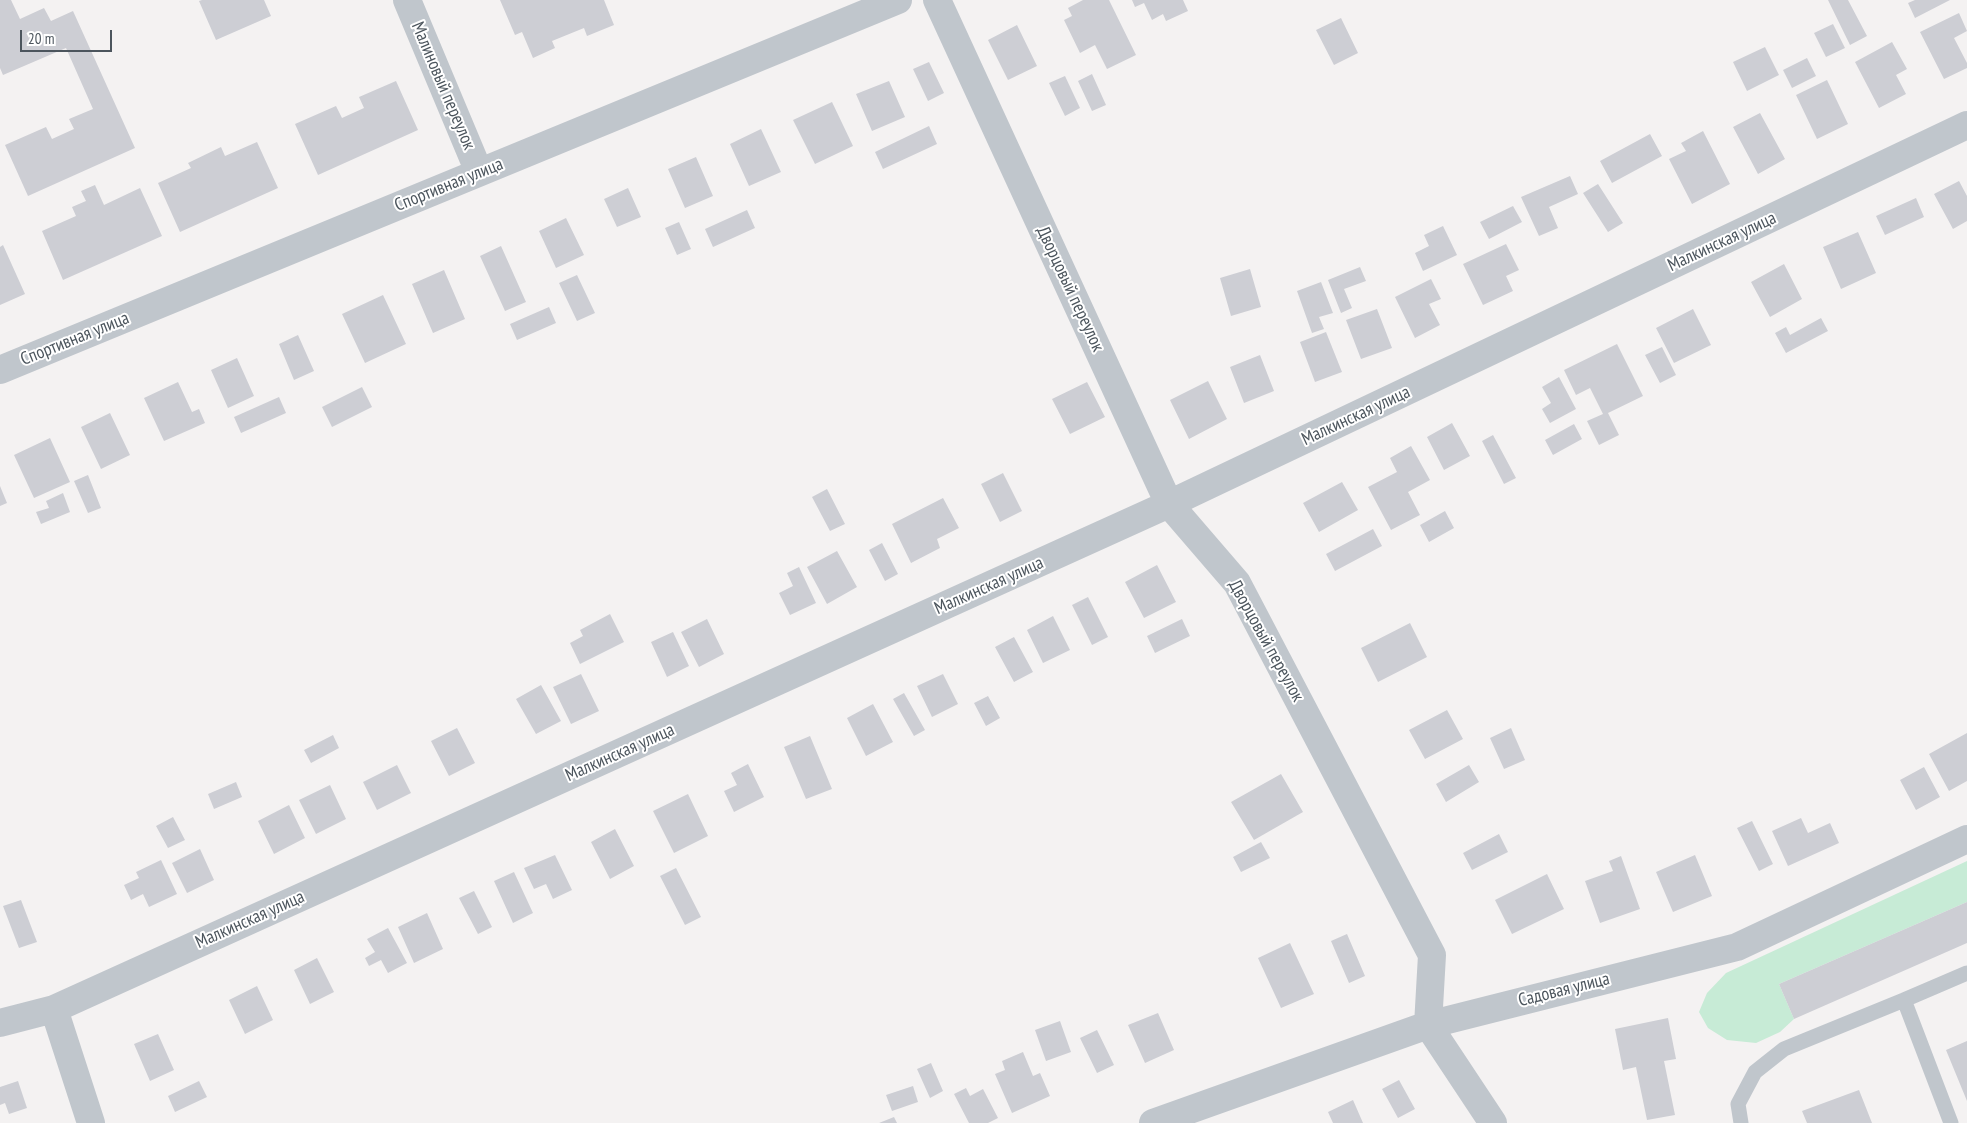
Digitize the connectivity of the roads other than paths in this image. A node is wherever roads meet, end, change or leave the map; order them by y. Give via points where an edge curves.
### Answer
1 (407, 0) edge
2 (898, 0) edge
3 (937, 0) edge
4 (1967, 125) edge
5 (480, 172) junction
6 (0, 370) edge
7 (1169, 504) junction
8 (1967, 839) edge
9 (1967, 973) edge
10 (1904, 1000) junction
11 (54, 1009) junction
12 (0, 1024) edge
13 (1428, 1025) junction
14 (91, 1123) edge
15 (1153, 1123) edge
16 (1493, 1123) edge
17 (1741, 1123) edge
18 (1951, 1123) edge

1 - 5 street, Малиновый переулок
2 - 5 street, Спортивная улица
3 - 7 street, Дворцовый переулок
4 - 7 street, Малкинская улица
5 - 6 street, Спортивная улица
7 - 11 street, Малкинская улица
7 - 13 street, Дворцовый переулок via 1237,583 1432,955
8 - 13 street, Садовая улица via 1737,947
9 - 10 lane
10 - 17 lane via 1784,1049 1755,1072 1738,1104
10 - 18 lane
11 - 12 street, Малкинская улица
11 - 14 street
13 - 15 street, Садовая улица
13 - 16 street

